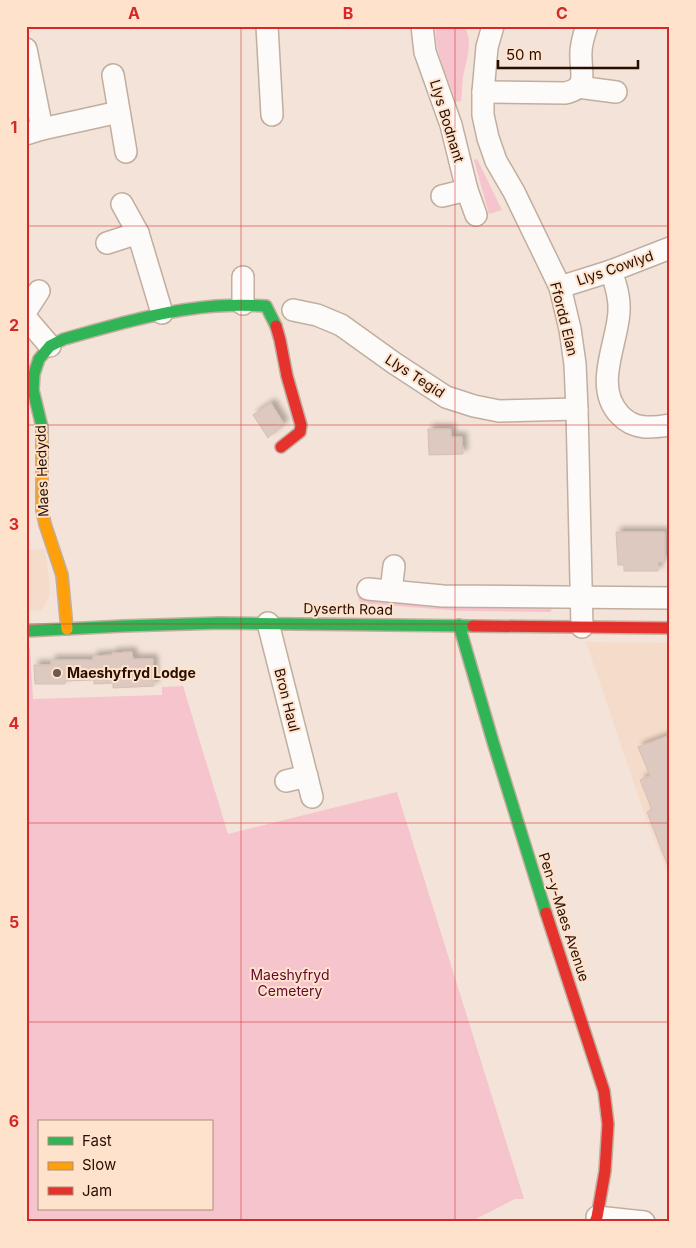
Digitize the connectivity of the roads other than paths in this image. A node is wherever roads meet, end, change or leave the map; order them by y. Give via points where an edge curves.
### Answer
1 (267, 26) edge
2 (422, 26) edge
3 (493, 26) edge
4 (587, 26) edge
5 (26, 49) edge
6 (113, 75) dead end
7 (578, 87) junction
8 (483, 92) junction
9 (616, 92) dead end
10 (119, 112) junction
11 (272, 115) dead end
12 (34, 132) edge
13 (126, 152) dead end
14 (467, 190) junction
15 (442, 196) dead end
16 (122, 204) dead end
17 (476, 215) dead end
18 (138, 234) junction
19 (107, 244) dead end
20 (670, 248) edge
21 (611, 271) junction
22 (243, 278) dead end
23 (560, 287) junction
24 (38, 291) dead end
25 (243, 304) junction
26 (293, 310) dead end
27 (26, 311) edge
28 (162, 313) junction
29 (26, 318) edge
30 (50, 346) junction
31 (578, 409) junction
32 (670, 425) edge
33 (281, 447) dead end
34 (394, 566) dead end
35 (368, 589) dead end
36 (391, 591) junction
37 (582, 598) junction
38 (670, 598) edge
39 (268, 623) junction
40 (459, 626) junction
41 (582, 627) junction
42 (670, 628) edge
43 (67, 629) junction
44 (26, 631) edge
45 (307, 776) junction
46 (286, 781) dead end
47 (312, 797) dead end
48 (596, 1219) edge
49 (644, 1222) edge

1 - 11 street
2 - 14 street, Llys Bodnant via 425,52 451,125
3 - 8 street, Ffordd Elan via 487,47
4 - 7 street via 580,58 583,75
5 - 12 street
6 - 10 street
7 - 8 street via 565,93
7 - 9 street
8 - 23 street, Ffordd Elan via 483,115 496,161
10 - 12 street
10 - 13 street
14 - 15 street
14 - 17 street, Llys Bodnant
16 - 18 street
18 - 19 street
18 - 28 street
20 - 21 street, Llys Cowlyd
21 - 23 street, Llys Cowlyd
21 - 32 street via 619,301 619,315 607,382 609,399 627,422 642,427
22 - 25 street
23 - 31 street, Ffordd Elan via 570,329
24 - 27 street
25 - 28 street
25 - 33 street via 266,306 278,330 300,425 300,432
26 - 31 street, Llys Tegid via 346,316 394,363 446,397 499,411
28 - 30 street via 64,339
29 - 30 street
30 - 43 street, Maes Hedydd via 34,374 33,390 42,428 42,510 62,575
31 - 37 street, Ffordd Elan
34 - 36 street
35 - 36 street
36 - 37 street via 443,596
37 - 38 street
37 - 41 street, Ffordd Elan
39 - 40 street, Dyserth Road
39 - 43 street, Dyserth Road
39 - 45 street, Bron Haul
40 - 41 street, Dyserth Road
40 - 48 street, Pen-y-Maes Avenue via 604,1091 608,1124 605,1171
41 - 42 street, Dyserth Road
43 - 44 street, Dyserth Road
45 - 46 street
45 - 47 street, Bron Haul
48 - 49 street

